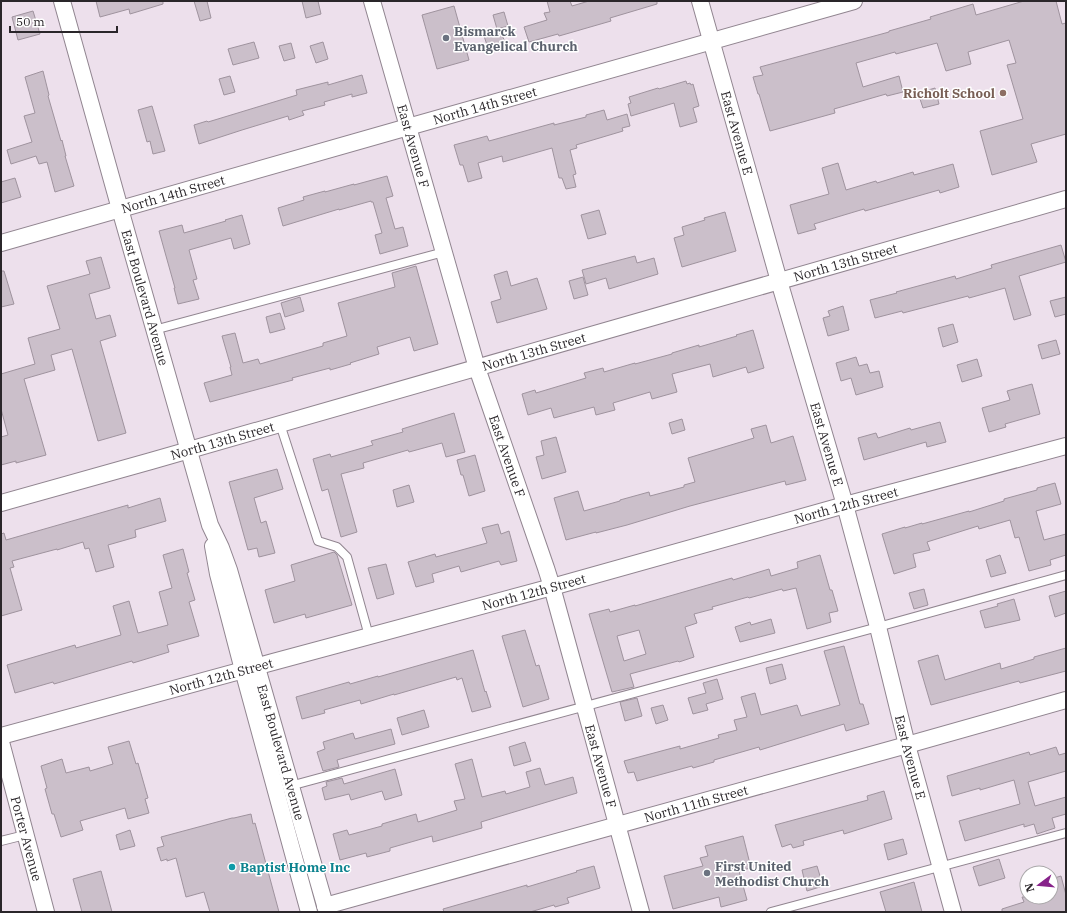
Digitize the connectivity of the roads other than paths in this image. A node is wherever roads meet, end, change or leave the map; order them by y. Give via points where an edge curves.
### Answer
1 (62, 1) edge
2 (372, 1) edge
3 (700, 1) edge
4 (854, 1) edge
5 (711, 42) junction
6 (408, 127) junction
7 (1066, 199) edge
8 (120, 209) junction
9 (1, 243) edge
10 (444, 252) junction
11 (779, 281) junction
12 (154, 330) junction
13 (477, 368) junction
14 (280, 424) junction
15 (1066, 446) edge
16 (189, 450) junction
17 (1, 503) edge
18 (846, 505) junction
19 (1066, 575) edge
20 (552, 587) junction
21 (878, 626) junction
22 (369, 636) junction
23 (250, 668) junction
24 (1066, 700) edge
25 (584, 706) junction
26 (1, 736) edge
27 (1, 742) edge
28 (907, 745) junction
29 (290, 786) junction
30 (617, 826) junction
31 (1066, 833) edge
32 (25, 835) junction
33 (1, 841) edge
34 (940, 867) junction
35 (326, 909) edge
36 (46, 912) edge
37 (309, 912) edge
38 (640, 912) edge
39 (771, 912) edge
40 (953, 912) edge

1 - 8 street, East Boulevard Avenue
2 - 6 street, East Avenue F
3 - 5 street, East Avenue E
4 - 5 street, North 14th Street
5 - 6 street, North 14th Street
5 - 11 street, East Avenue E
6 - 8 street, North 14th Street
6 - 10 street, East Avenue F
7 - 11 street, North 13th Street
8 - 9 street, North 14th Street
8 - 12 street, East Boulevard Avenue
10 - 12 lane
10 - 13 street, East Avenue F
11 - 13 street, North 13th Street
11 - 18 street, East Avenue E
12 - 16 street, East Boulevard Avenue
13 - 14 street, North 13th Street
13 - 20 street, East Avenue F
14 - 16 street, North 13th Street
14 - 22 lane via 318,541 338,547 347,557
15 - 18 street, North 12th Street
16 - 17 street, North 13th Street
16 - 23 street, East Boulevard Avenue via 210,524 229,570
18 - 20 street, North 12th Street
18 - 21 street, East Avenue E
19 - 21 lane
20 - 22 street, North 12th Street
20 - 25 street, East Avenue F
21 - 25 lane
21 - 28 street, East Avenue E
22 - 23 street, North 12th Street
23 - 26 street, North 12th Street
23 - 29 street, East Boulevard Avenue
23 - 37 street, East Boulevard Avenue
24 - 28 street, North 11th Street
25 - 29 lane
25 - 30 street, East Avenue F
27 - 32 street, Porter Avenue
28 - 30 street, North 11th Street
28 - 34 street, East Avenue E
29 - 35 street, East Boulevard Avenue
30 - 35 street, North 11th Street
30 - 38 street, East Avenue F
31 - 34 lane
32 - 33 lane
32 - 36 street, Porter Avenue
34 - 39 lane
34 - 40 street, East Avenue E

